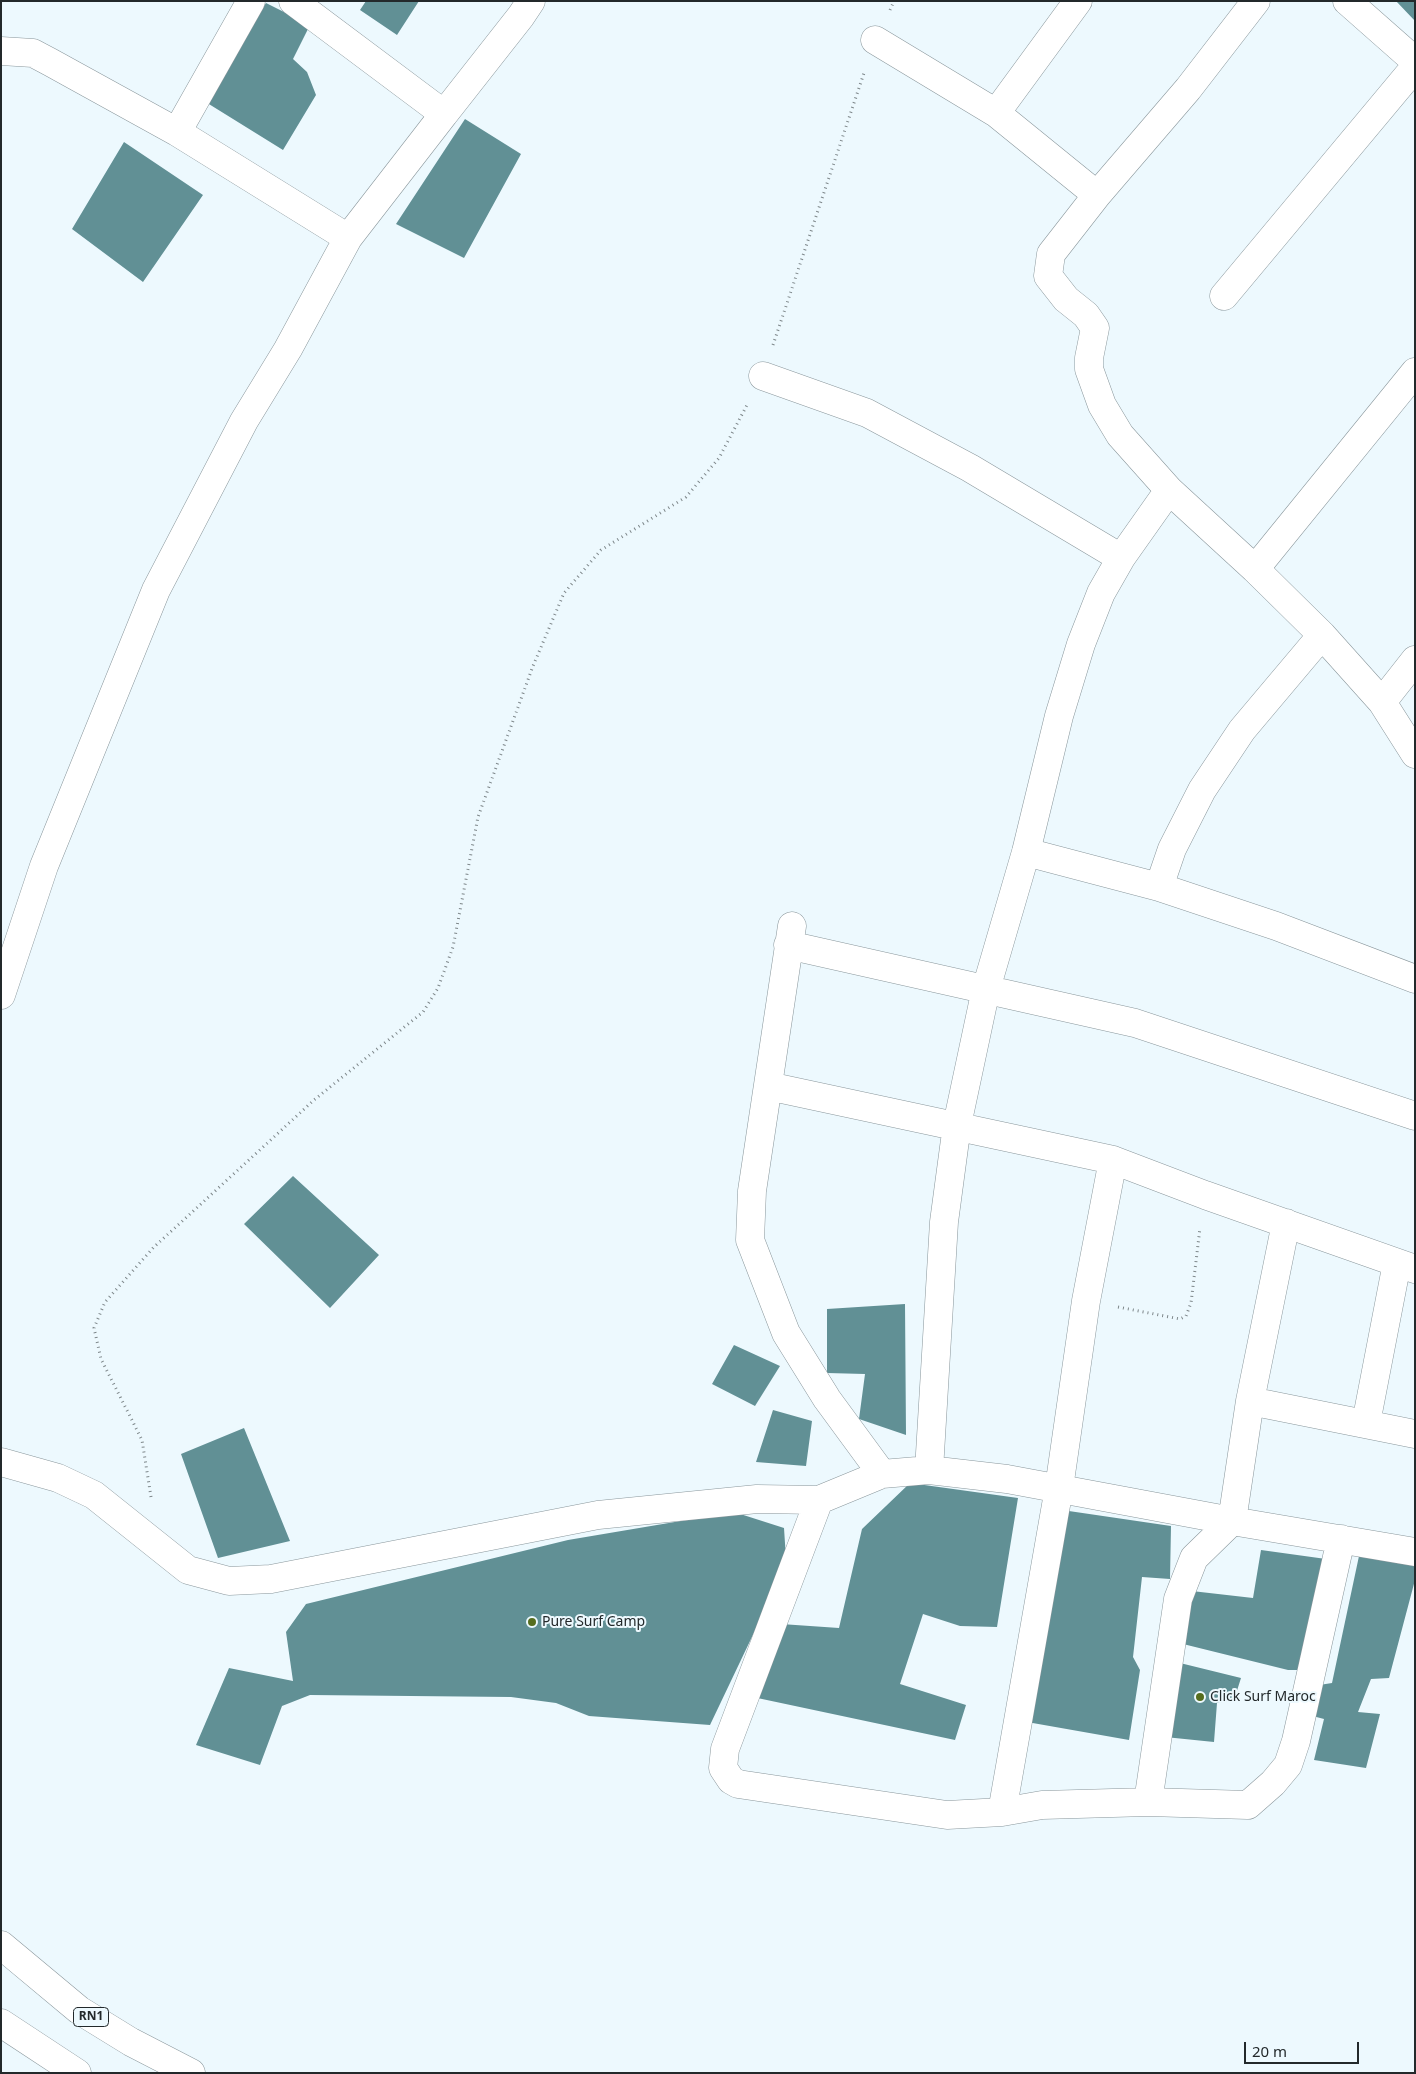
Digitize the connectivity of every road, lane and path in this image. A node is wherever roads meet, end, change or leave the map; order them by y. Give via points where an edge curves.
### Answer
1 (251, 1) edge
2 (293, 1) edge
3 (531, 1) edge
4 (894, 1) edge
5 (1078, 1) edge
6 (1256, 1) edge
7 (1347, 1) edge
8 (875, 40) junction
9 (1, 51) edge
10 (1415, 61) edge
11 (1415, 67) edge
12 (996, 113) junction
13 (444, 114) junction
14 (176, 132) junction
15 (1097, 195) junction
16 (348, 238) junction
17 (1224, 296) dead end
18 (1415, 372) edge
19 (762, 376) junction
20 (1169, 490) junction
21 (1122, 558) junction
22 (1255, 569) junction
23 (1322, 635) junction
24 (1415, 660) edge
25 (1382, 702) junction
26 (1415, 754) edge
27 (1026, 852) junction
28 (1159, 887) junction
29 (1415, 979) edge
30 (986, 989) junction
31 (1, 995) edge
32 (768, 1086) junction
33 (1415, 1116) edge
34 (957, 1125) junction
35 (1113, 1160) junction
36 (1205, 1195) junction
37 (1286, 1223) junction
38 (1406, 1266) edge
39 (1086, 1301) junction
40 (1250, 1400) junction
41 (1366, 1422) junction
42 (1415, 1434) edge
43 (1, 1462) edge
44 (929, 1470) junction
45 (882, 1474) junction
46 (1059, 1488) junction
47 (818, 1500) junction
48 (1232, 1521) junction
49 (1342, 1539) junction
50 (154, 1545) junction
51 (1415, 1552) edge
52 (1148, 1802) junction
53 (1002, 1812) junction
54 (1, 1945) edge
55 (1, 2023) edge
56 (77, 2073) edge
57 (191, 2073) edge

1 - 14 main road
2 - 13 main road
3 - 13 main road
4 - 8 path
5 - 12 main road
6 - 15 main road via 1188,89
7 - 10 main road
8 - 12 main road
8 - 19 path
9 - 14 main road via 33,53
11 - 17 main road
12 - 15 main road
13 - 16 main road
14 - 16 main road
15 - 20 main road via 1051,254 1048,276 1095,328 1089,369 1102,405 1120,435
16 - 31 main road via 288,349 244,421 156,590 44,866
18 - 22 main road
19 - 21 main road via 867,413 970,468
19 - 50 path via 719,458 686,497 601,550 564,593 533,666 478,817 453,947 438,988 422,1012 314,1100 154,1248 105,1302 94,1328 101,1359 142,1440 150,1487
20 - 21 main road
20 - 22 main road
21 - 27 main road via 1101,593 1082,644 1059,716
22 - 23 main road
23 - 25 main road
23 - 28 main road via 1242,730 1202,790 1175,842
24 - 25 main road
25 - 26 main road
27 - 28 main road
27 - 30 main road
28 - 29 main road via 1276,926
30 - 32 main road via 790,936
30 - 33 main road via 1135,1023
30 - 34 main road
32 - 34 main road
32 - 45 main road via 752,1191 750,1240 786,1333 827,1399
34 - 35 main road
34 - 44 main road via 944,1222
35 - 36 main road
35 - 39 main road
36 - 37 main road
36 - 39 path via 1191,1303 1186,1316 1180,1319
37 - 38 main road
37 - 40 main road
38 - 41 main road
39 - 46 main road
40 - 41 main road
40 - 48 main road
41 - 42 main road
43 - 50 main road via 58,1478 94,1495
44 - 45 main road
44 - 46 main road via 1007,1478
45 - 47 main road
46 - 48 main road
46 - 53 main road
47 - 50 main road via 757,1499 598,1515 271,1579 229,1581 188,1570
47 - 53 main road via 725,1749 723,1768 731,1780 748,1786 946,1815
48 - 49 main road
48 - 52 main road via 1194,1558 1178,1599
49 - 51 main road
49 - 52 main road via 1288,1765 1248,1805
52 - 53 main road via 1042,1805
54 - 57 main road, RN1 via 80,2010 131,2042
55 - 56 main road

